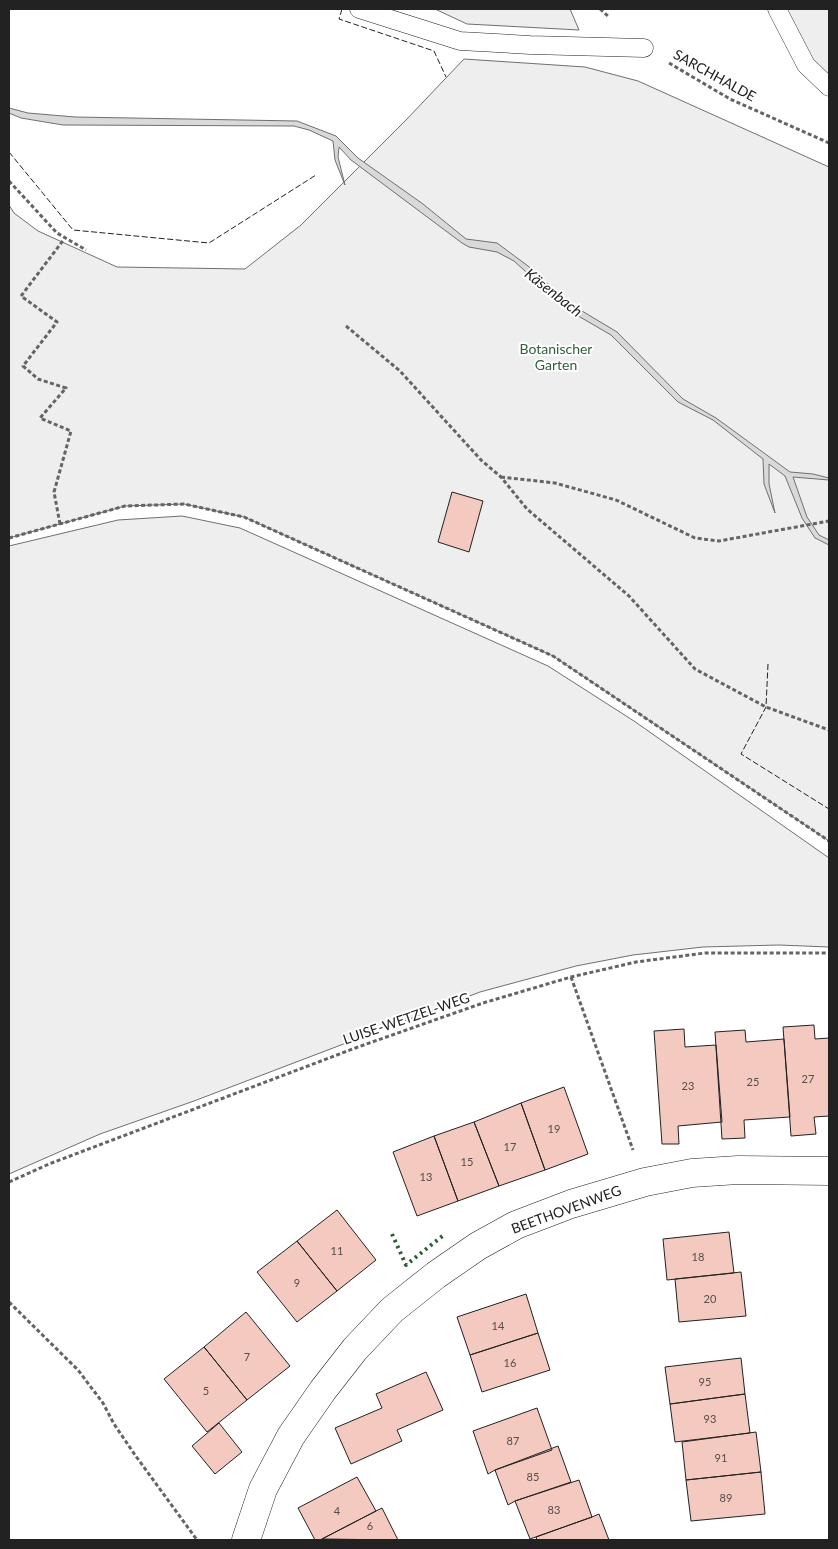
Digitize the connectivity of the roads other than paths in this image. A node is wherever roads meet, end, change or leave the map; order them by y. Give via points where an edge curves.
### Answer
1 (359, 9) edge
2 (777, 9) edge
3 (644, 48) road end
4 (829, 87) edge
5 (829, 1171) edge
6 (246, 1540) edge

1 - 3 lane via 460,41
2 - 4 lane via 806,65
5 - 6 street, BEETHOVENWEG via 738,1170 692,1173 645,1182 571,1204 516,1225 478,1246 392,1310 322,1390 291,1436 263,1489

